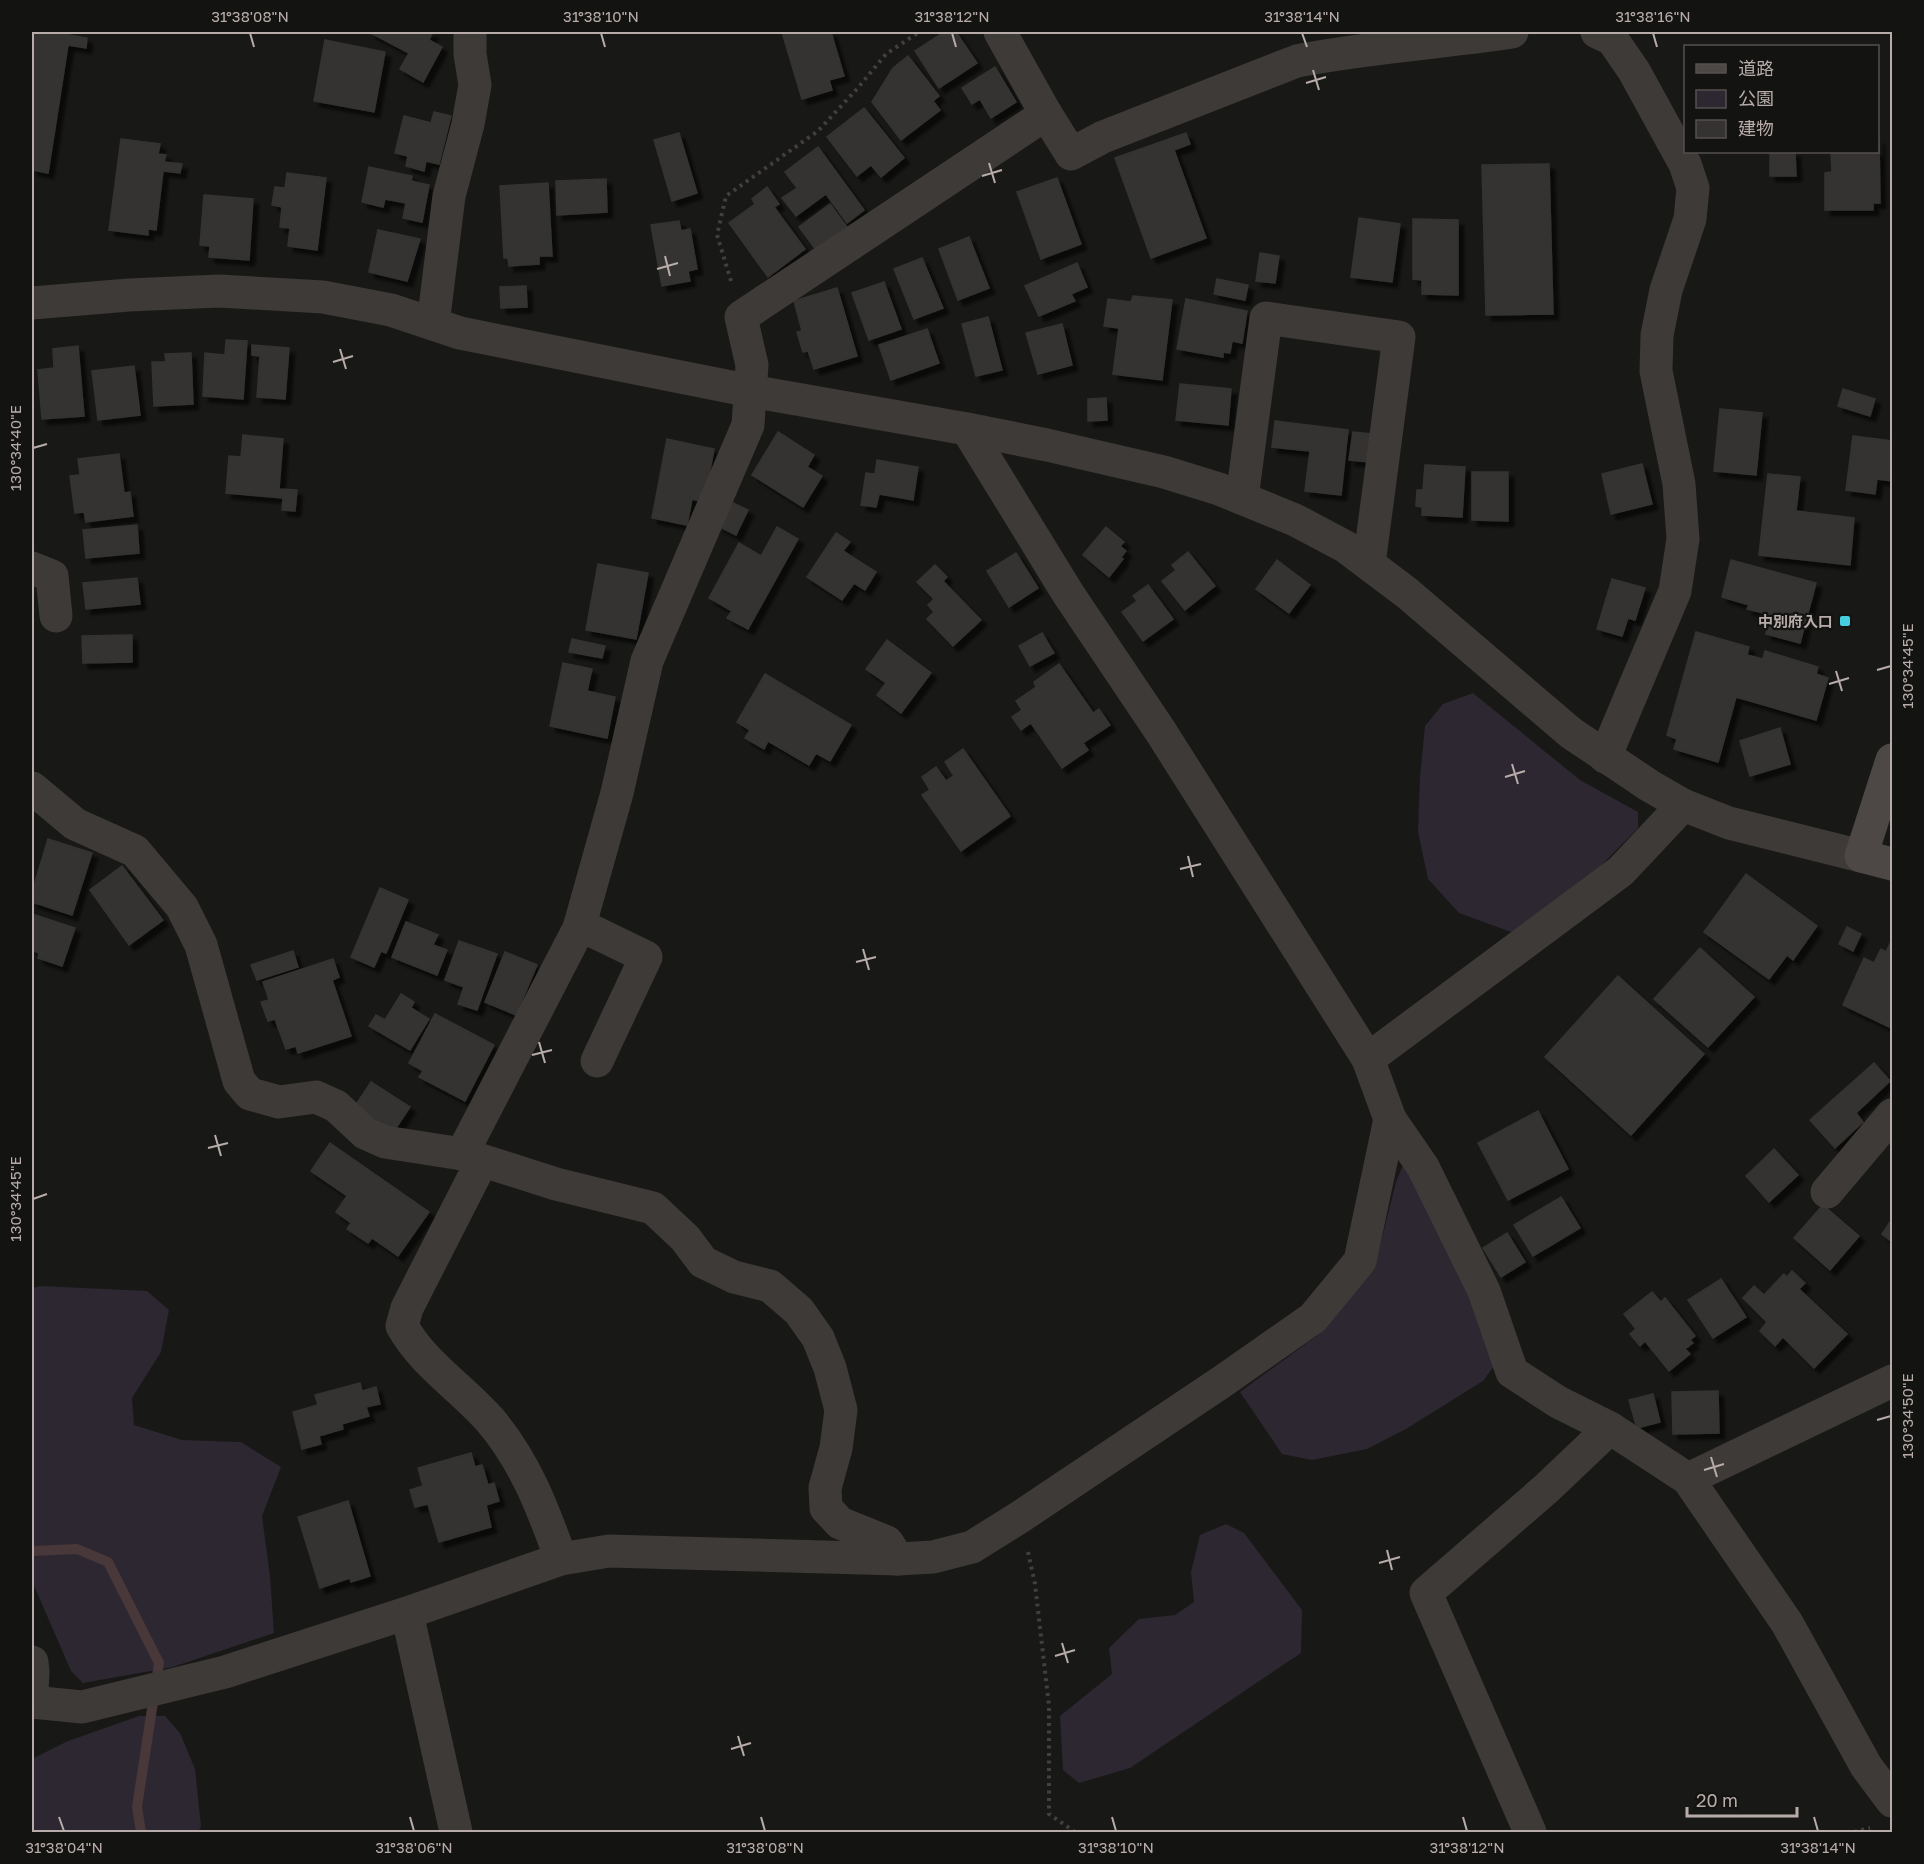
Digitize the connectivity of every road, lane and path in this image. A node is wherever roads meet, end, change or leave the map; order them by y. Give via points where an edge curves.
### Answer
1 (470, 32) edge
2 (919, 32) edge
3 (1000, 32) edge
4 (1512, 32) edge
5 (1597, 32) edge
6 (1046, 114) junction
7 (32, 303) edge
8 (741, 317) junction
9 (433, 324) junction
10 (751, 391) junction
11 (967, 429) junction
12 (1242, 498) junction
13 (1369, 564) junction
14 (32, 568) edge
15 (56, 616) dead end
16 (1605, 757) junction
17 (1893, 760) edge
18 (32, 788) edge
19 (1683, 805) junction
20 (1861, 856) junction
21 (1893, 864) edge
22 (580, 925) junction
23 (1368, 1059) junction
24 (597, 1061) dead end
25 (1893, 1115) edge
26 (1390, 1119) junction
27 (472, 1157) junction
28 (1827, 1192) dead end
29 (1893, 1381) edge
30 (1610, 1428) junction
31 (1689, 1479) junction
32 (1020, 1517) junction
33 (561, 1559) junction
34 (898, 1559) junction
35 (407, 1613) junction
36 (32, 1662) edge
37 (32, 1691) edge
38 (32, 1701) edge
39 (1893, 1801) edge
40 (456, 1833) edge
41 (1075, 1833) edge
42 (1530, 1833) edge

1 - 9 street via 475,85 449,196
2 - 8 path via 886,54 818,131 726,195 717,235
3 - 6 street
4 - 6 street via 1297,61 1103,137 1071,154
5 - 16 street via 1612,39 1634,71 1685,164 1693,188 1690,219 1666,290 1657,335 1656,371 1679,484 1683,539 1675,591
6 - 8 street
7 - 9 street via 219,291 323,297 391,310
8 - 10 street via 752,365
9 - 10 street via 460,333
10 - 11 street
10 - 22 street via 748,425 647,661 617,793
11 - 12 street via 1164,472
11 - 23 street via 1069,595 1161,732
12 - 13 street via 1295,520
12 - 13 street via 1266,318 1400,337
13 - 16 street
14 - 15 street via 52,576
16 - 19 street
17 - 20 main road
18 - 27 street via 75,824 135,851 182,907 201,945 239,1081 250,1094 279,1102 316,1097 336,1106 365,1133 385,1142
19 - 20 street via 1729,823
19 - 23 street via 1621,871
20 - 21 main road
22 - 24 street via 646,957
22 - 27 street
23 - 26 street
25 - 28 street
26 - 30 street via 1424,1167 1479,1280 1512,1372 1558,1402
26 - 32 street via 1360,1261 1313,1318
27 - 33 street via 402,1326 413,1344 489,1419 516,1453 539,1498
27 - 34 street via 556,1184 653,1208 685,1238 703,1262 734,1277 770,1286 799,1311 818,1338 841,1410 825,1488 826,1508 840,1523 887,1542
29 - 31 street
30 - 31 street
30 - 42 street via 1426,1593
31 - 39 street via 1787,1623 1866,1766
32 - 34 street via 972,1547 933,1557
32 - 41 path via 1035,1584 1049,1706 1049,1814
33 - 34 street via 609,1551
33 - 35 street
35 - 38 street via 225,1672 81,1707
35 - 40 street
36 - 37 street

